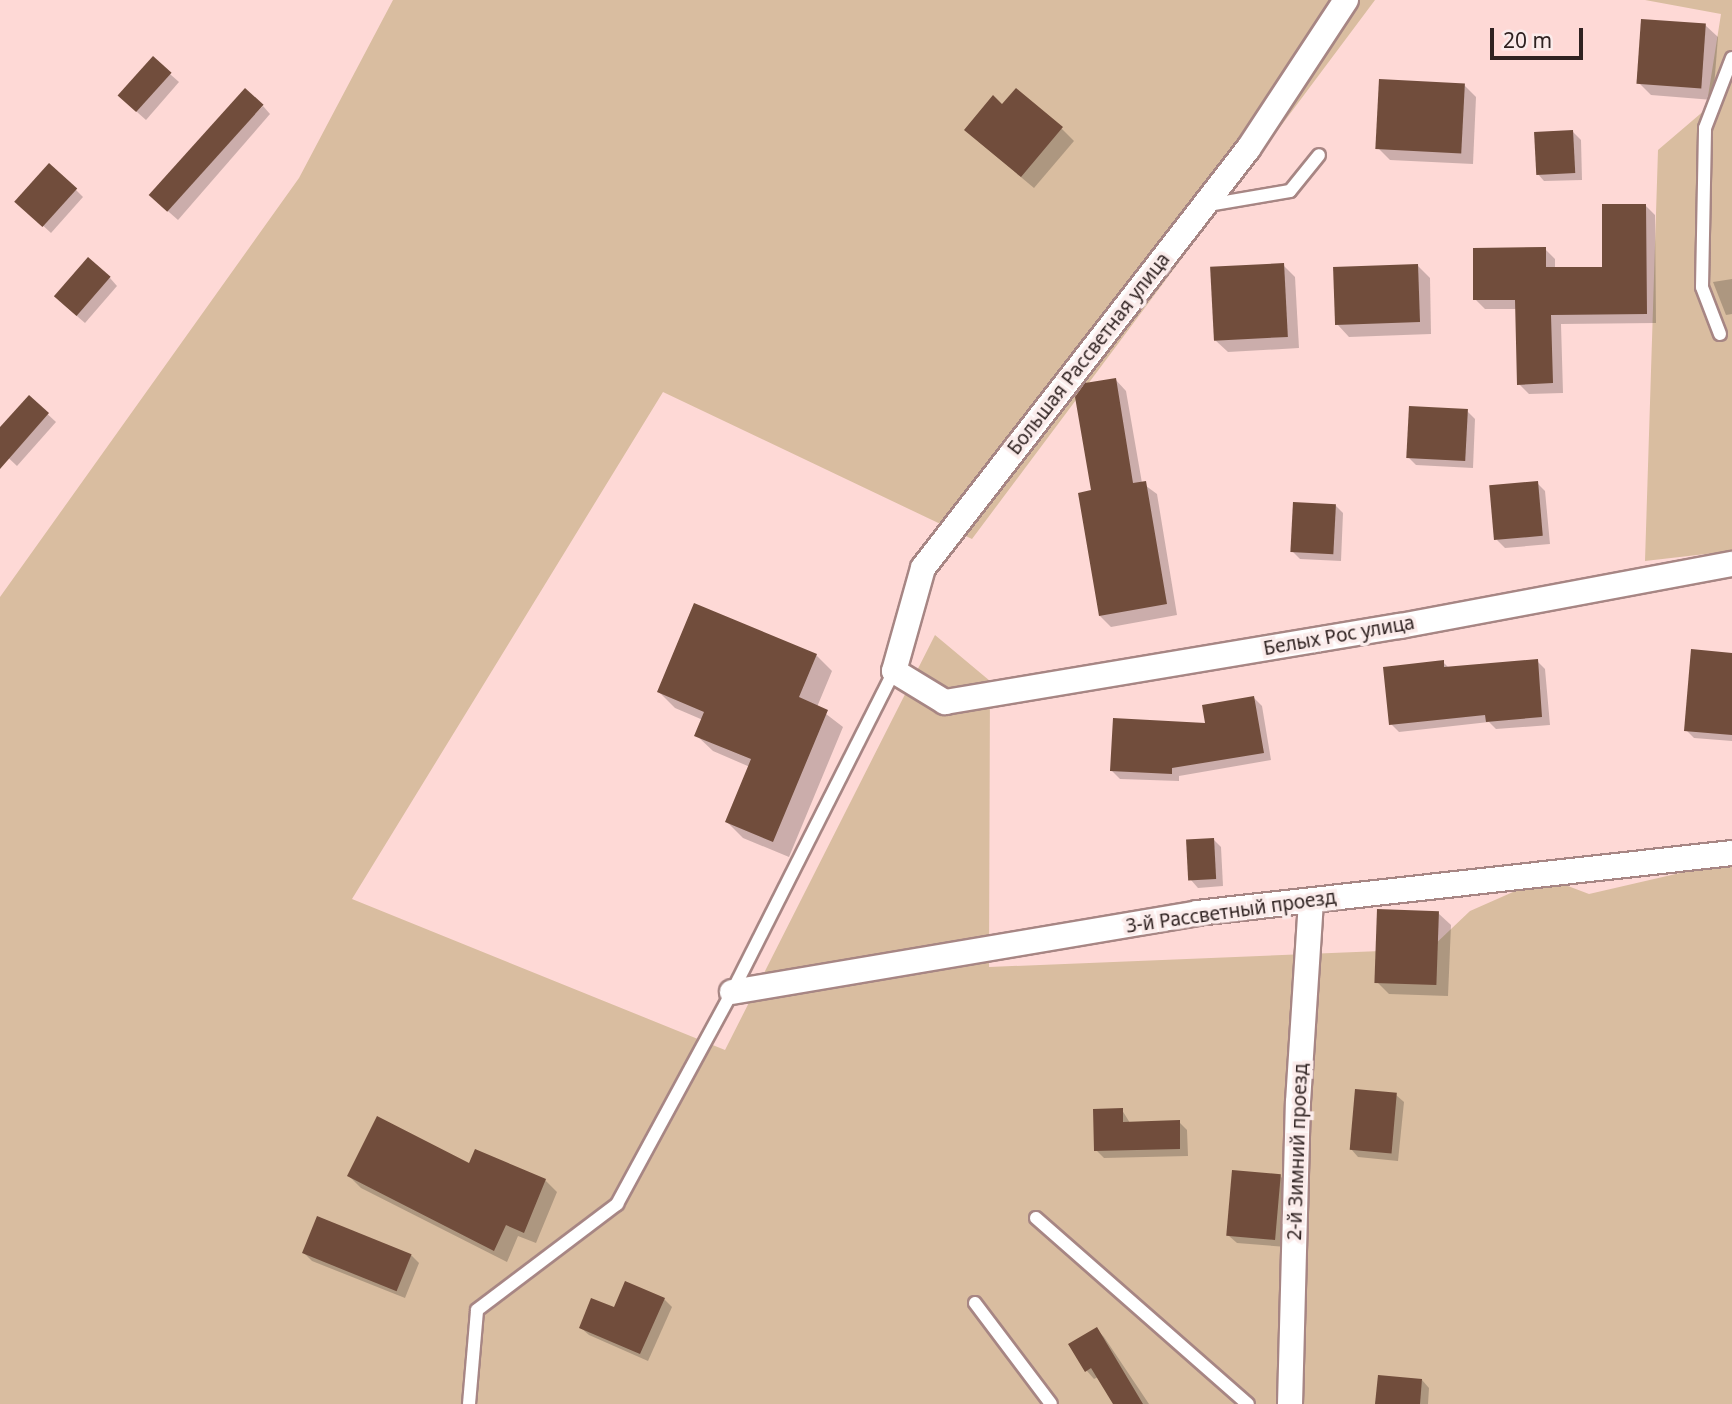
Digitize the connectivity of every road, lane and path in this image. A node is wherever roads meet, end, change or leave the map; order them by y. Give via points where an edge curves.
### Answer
1 (1346, 0) edge
2 (1732, 58) edge
3 (1319, 155) dead end
4 (1204, 205) junction
5 (1720, 334) dead end
6 (1732, 564) edge
7 (894, 671) junction
8 (1732, 853) edge
9 (1311, 900) junction
10 (732, 992) junction
11 (1036, 1218) dead end
12 (975, 1303) dead end
13 (469, 1404) edge
14 (1051, 1404) edge
15 (1248, 1404) edge
16 (1290, 1404) edge

1 - 4 street, Большая Рассветная улица via 1248,149
2 - 5 lane via 1705,128 1702,287
3 - 4 lane via 1290,191
4 - 7 street, Большая Рассветная улица via 923,568
6 - 7 street, Белых Рос улица via 1400,626 944,702
7 - 10 lane
8 - 9 street, 3-й Рассветный проезд
9 - 10 street, 3-й Рассветный проезд via 1197,913
9 - 16 street, 2-й Зимний проезд via 1298,1102
10 - 13 lane via 617,1204 477,1310
11 - 15 lane
12 - 14 lane

